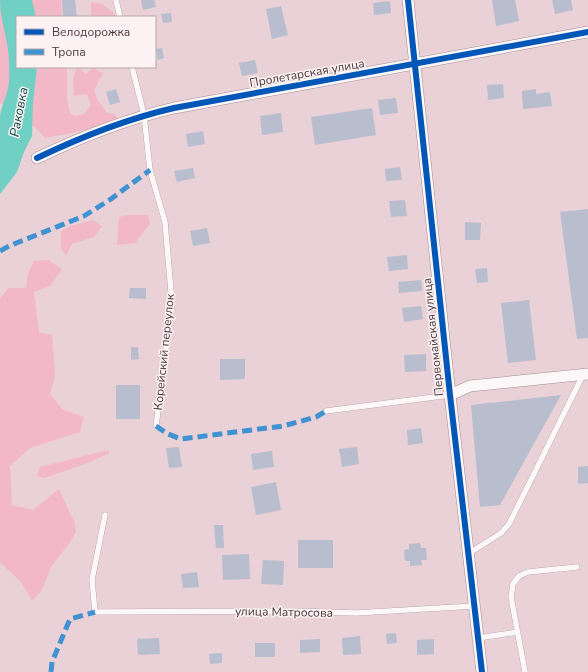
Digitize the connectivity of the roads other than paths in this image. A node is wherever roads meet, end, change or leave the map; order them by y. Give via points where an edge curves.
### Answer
1 (116, 0) edge
2 (408, 0) edge
3 (120, 16) edge
4 (588, 32) edge
5 (415, 65) junction
6 (132, 68) edge
7 (144, 115) junction
8 (37, 158) dead end
9 (586, 374) edge
10 (450, 395) junction
11 (326, 411) dead end
12 (156, 426) dead end
13 (105, 515) dead end
14 (468, 554) junction
15 (577, 567) dead end
16 (474, 606) junction
17 (518, 632) junction
18 (478, 638) junction
19 (482, 672) edge
20 (525, 672) edge

1 - 3 lane
2 - 5 street, Первомайская улица
4 - 5 street, Пролетарская улица
5 - 7 street, Пролетарская улица
5 - 10 street, Первомайская улица
6 - 7 lane, Корейский переулок
7 - 8 street, Пролетарская улица via 69,142
7 - 12 lane, Корейский переулок via 150,170 165,222 172,302
9 - 10 street via 470,386
9 - 14 lane via 509,524 501,533
10 - 11 lane
10 - 14 street, Первомайская улица
13 - 16 lane, улица Матросова via 92,580 95,612 356,613
14 - 16 street, Первомайская улица
15 - 17 lane via 528,572 519,576 513,584 511,597
16 - 18 street, Первомайская улица
17 - 18 lane
17 - 20 lane
18 - 19 street, Первомайская улица

